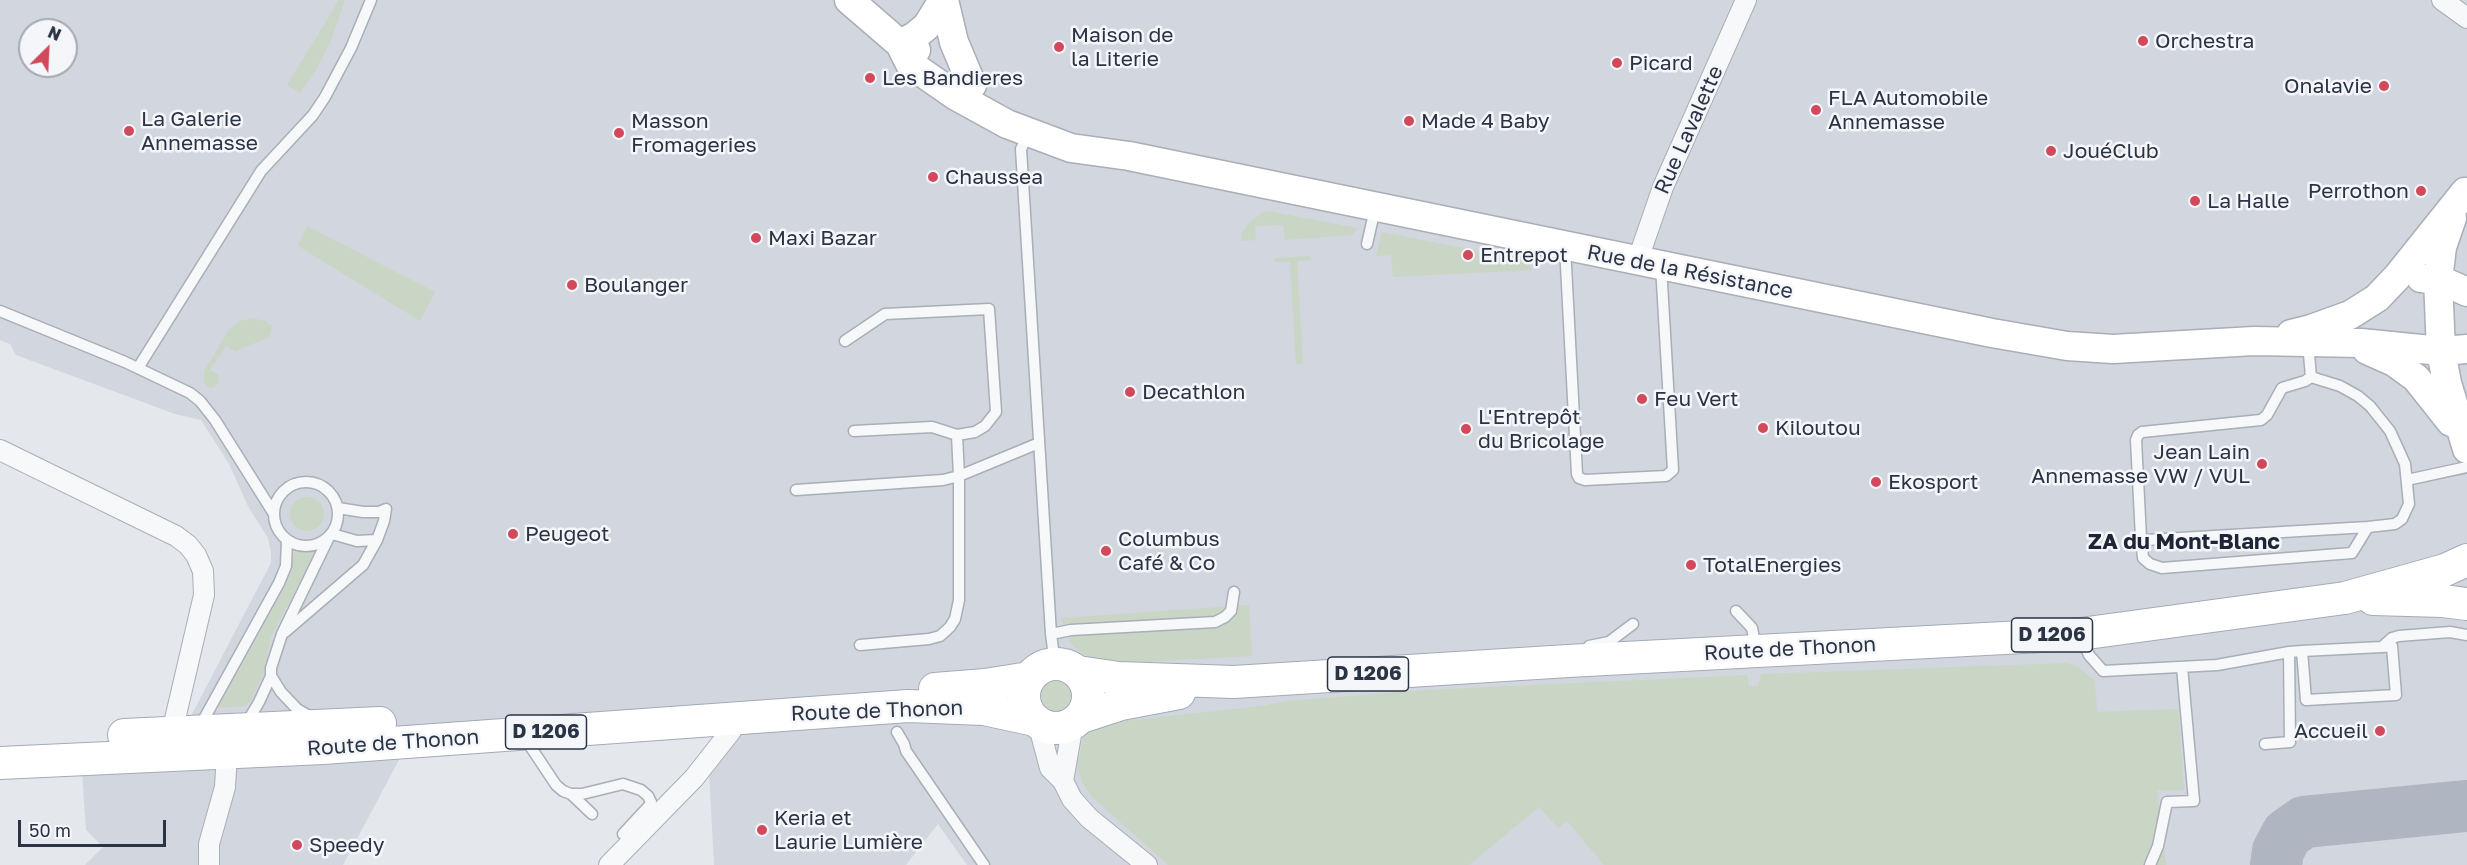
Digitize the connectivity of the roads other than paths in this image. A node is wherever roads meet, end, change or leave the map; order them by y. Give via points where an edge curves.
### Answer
1 (371, 0) edge
2 (944, 0) edge
3 (1746, 0) edge
4 (2442, 0) edge
5 (860, 4) edge
6 (2467, 18) edge
7 (900, 44) junction
8 (972, 85) junction
9 (1029, 133) junction
10 (1129, 156) junction
11 (2466, 191) edge
12 (1375, 207) junction
13 (1367, 244) dead end
14 (1565, 247) junction
15 (1649, 264) junction
16 (2395, 279) junction
17 (2438, 280) junction
18 (2467, 292) edge
19 (0, 311) edge
20 (845, 341) dead end
21 (2254, 341) junction
22 (2308, 343) junction
23 (2348, 343) junction
24 (2454, 350) edge
25 (138, 368) junction
26 (2311, 376) junction
27 (854, 431) dead end
28 (957, 435) junction
29 (1039, 442) junction
30 (0, 450) edge
31 (2466, 452) edge
32 (959, 476) junction
33 (2407, 480) junction
34 (796, 490) dead end
35 (338, 508) junction
36 (274, 514) junction
37 (2368, 527) junction
38 (331, 536) junction
39 (2141, 538) junction
40 (287, 540) junction
41 (377, 540) junction
42 (2467, 560) edge
43 (2467, 568) edge
44 (2467, 583) edge
45 (1234, 592) dead end
46 (2345, 598) junction
47 (2467, 604) edge
48 (1736, 611) dead end
49 (1633, 624) dead end
50 (282, 634) junction
51 (1051, 634) junction
52 (2080, 634) junction
53 (2467, 635) edge
54 (860, 645) dead end
55 (2382, 647) junction
56 (1756, 651) junction
57 (2302, 651) junction
58 (2289, 652) junction
59 (1502, 666) junction
60 (2182, 667) junction
61 (1054, 671) junction
62 (272, 676) junction
63 (1234, 682) junction
64 (734, 718) junction
65 (1077, 721) junction
66 (1036, 722) junction
67 (326, 725) junction
68 (184, 732) junction
69 (897, 732) dead end
70 (522, 734) junction
71 (235, 741) junction
72 (0, 743) edge
73 (2265, 744) dead end
74 (0, 763) edge
75 (1063, 781) junction
76 (571, 794) junction
77 (592, 814) dead end
78 (623, 834) dead end
79 (209, 865) edge
80 (609, 865) edge
81 (984, 865) edge
82 (1146, 865) edge
83 (2150, 865) edge

1 - 25 lane via 325,97 261,171
2 - 7 street via 927,26
2 - 8 street via 954,42
3 - 15 street, Rue Lavalette via 1663,187
4 - 6 street
5 - 7 street, Rue de la Résistance
7 - 8 street, Rue de la Résistance via 926,53
7 - 9 street, Rue de la Résistance via 910,64 925,75 972,105
8 - 10 street, Rue de la Résistance via 1021,111
9 - 10 street, Rue de la Résistance via 1071,148
9 - 29 lane via 1021,149
10 - 12 street, Rue de la Résistance
11 - 16 street, Rue de la Résistance
11 - 17 street via 2445,234
12 - 13 lane
12 - 14 street, Rue de la Résistance
14 - 15 street, Rue de la Résistance
14 - 15 lane via 1577,474 1585,480 1666,476 1673,470
15 - 21 street, Rue de la Résistance via 2067,346 2132,349
16 - 17 street
16 - 21 street, Rue de la Résistance via 2371,303 2350,315 2311,329
17 - 18 street
17 - 24 street
19 - 25 lane
20 - 28 lane via 885,314 989,309 996,412 975,432
21 - 22 street, Rue de la Résistance
22 - 23 street, Rue de la Résistance
22 - 26 lane
23 - 24 street, Rue de la Résistance
23 - 31 street via 2386,358 2416,378 2440,406
24 - 31 street via 2447,383
25 - 36 lane via 184,389 200,401
26 - 33 lane via 2340,386 2370,406 2397,442
26 - 39 lane via 2282,388 2261,420 2139,434 2136,440
27 - 28 lane via 932,427
28 - 32 lane
29 - 32 lane
29 - 51 lane
30 - 68 street via 176,536 196,555 203,571 204,595
31 - 33 lane
32 - 34 lane
32 - 54 lane via 959,600 955,619 939,636 930,639
33 - 37 lane via 2409,504 2402,519 2395,524
35 - 36 lane via 324,488 315,483 300,483 280,496
35 - 38 lane via 338,521
35 - 41 lane via 386,510
36 - 40 lane via 278,530
37 - 39 lane
37 - 39 lane via 2352,553 2162,568 2142,558
38 - 40 lane via 311,546
38 - 41 lane
38 - 50 lane
40 - 68 lane via 287,561 279,583
41 - 50 lane via 363,565
42 - 46 main road, Route de Thonon / D 1206 via 2445,570
43 - 44 main road
45 - 51 lane via 1231,611 1215,622
46 - 47 main road, Route de Thonon / D 1206
46 - 52 main road, Route de Thonon / D 1206
48 - 56 lane via 1752,628
49 - 59 lane via 1609,642
50 - 62 lane via 272,661
51 - 61 lane
52 - 56 main road, Route de Thonon / D 1206
52 - 60 lane via 2103,671
53 - 55 lane via 2450,632 2399,636
55 - 57 lane
55 - 57 lane via 2392,646 2396,695 2306,700
56 - 59 main road, Route de Thonon / D 1206
57 - 58 lane
58 - 60 lane
58 - 73 lane via 2290,742
59 - 63 main road, Route de Thonon / D 1206
60 - 83 lane via 2194,801 2167,802
61 - 63 main road, Route de Thonon / D 1206 via 1119,678
61 - 65 main road via 1084,680 1088,694 1086,709
61 - 66 main road via 1025,688 1024,702
61 - 67 main road, Route de Thonon / D 1206 via 969,687
62 - 67 lane via 290,703
62 - 71 lane
63 - 65 main road, Route de Thonon / D 1206 via 1120,704
64 - 66 main road, Route de Thonon / D 1206 via 908,706 984,709
64 - 70 main road, Route de Thonon / D 1206
64 - 80 street via 731,731 694,778
65 - 66 main road via 1052,729
65 - 75 street
66 - 75 street via 1048,764
67 - 71 main road, Route de Thonon / D 1206
68 - 71 main road, Route de Thonon / D 1206
68 - 72 main road, Route de Thonon / D 1206
69 - 81 lane via 906,752
70 - 71 main road, Route de Thonon / D 1206
70 - 76 lane via 556,785
71 - 74 main road, Route de Thonon / D 1206
71 - 79 street via 209,844
75 - 82 street via 1083,812
76 - 77 lane
76 - 78 lane via 623,784 641,790 651,802

